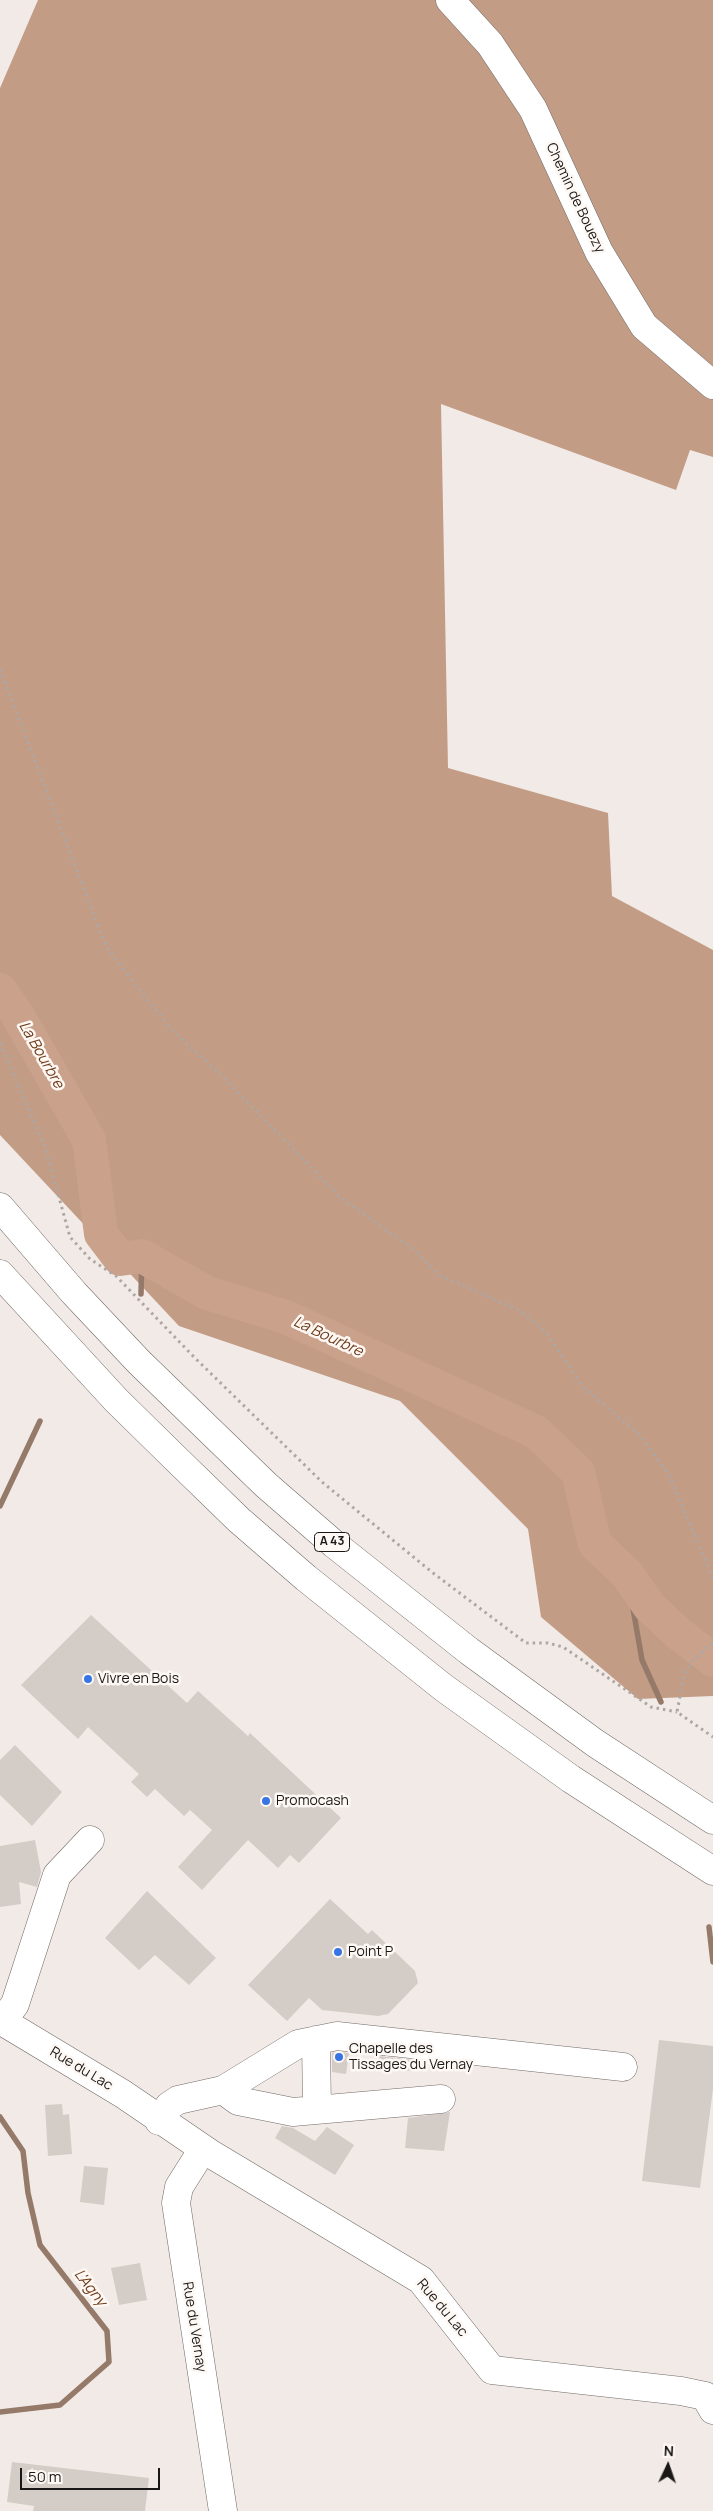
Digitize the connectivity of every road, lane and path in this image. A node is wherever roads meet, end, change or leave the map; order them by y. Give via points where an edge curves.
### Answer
1 (450, 0) edge
2 (713, 385) edge
3 (0, 669) edge
4 (0, 1042) edge
5 (0, 1207) edge
6 (0, 1274) edge
7 (713, 1578) edge
8 (713, 1643) edge
9 (677, 1712) junction
10 (713, 1737) edge
11 (713, 1820) edge
12 (90, 1840) dead end
13 (713, 1871) edge
14 (1, 2021) edge
15 (316, 2040) junction
16 (623, 2067) dead end
17 (222, 2090) junction
18 (441, 2099) dead end
19 (317, 2110) junction
20 (159, 2121) junction
21 (204, 2149) junction
22 (710, 2401) edge
23 (223, 2511) edge

1 - 2 main road, Chemin de Bouezy via 490,44 533,109 599,252 644,326
3 - 7 path via 106,947 170,1029 218,1072 340,1197 414,1250 439,1275 521,1311 545,1331 583,1387 640,1436 669,1475
4 - 9 path via 45,1146 70,1237 90,1259 116,1276 322,1482 433,1573 526,1643 563,1646 651,1708
5 - 11 main road, A 43 via 139,1362 266,1485 334,1544 469,1651 595,1742
6 - 13 main road via 122,1407 306,1578 460,1699 571,1779
8 - 9 path via 692,1660 684,1676
9 - 10 path
12 - 14 main road via 56,1875 14,2004
14 - 20 main road, Rue du Lac via 123,2094
15 - 16 main road via 337,2036
15 - 17 main road via 298,2044
15 - 19 main road
17 - 19 main road via 238,2100 293,2112
17 - 20 main road via 178,2100 169,2106
18 - 19 main road
20 - 21 main road, Rue du Lac
21 - 22 main road, Rue du Lac via 421,2280 492,2370 681,2391
21 - 23 main road, Rue du Vernay via 179,2187 176,2203

